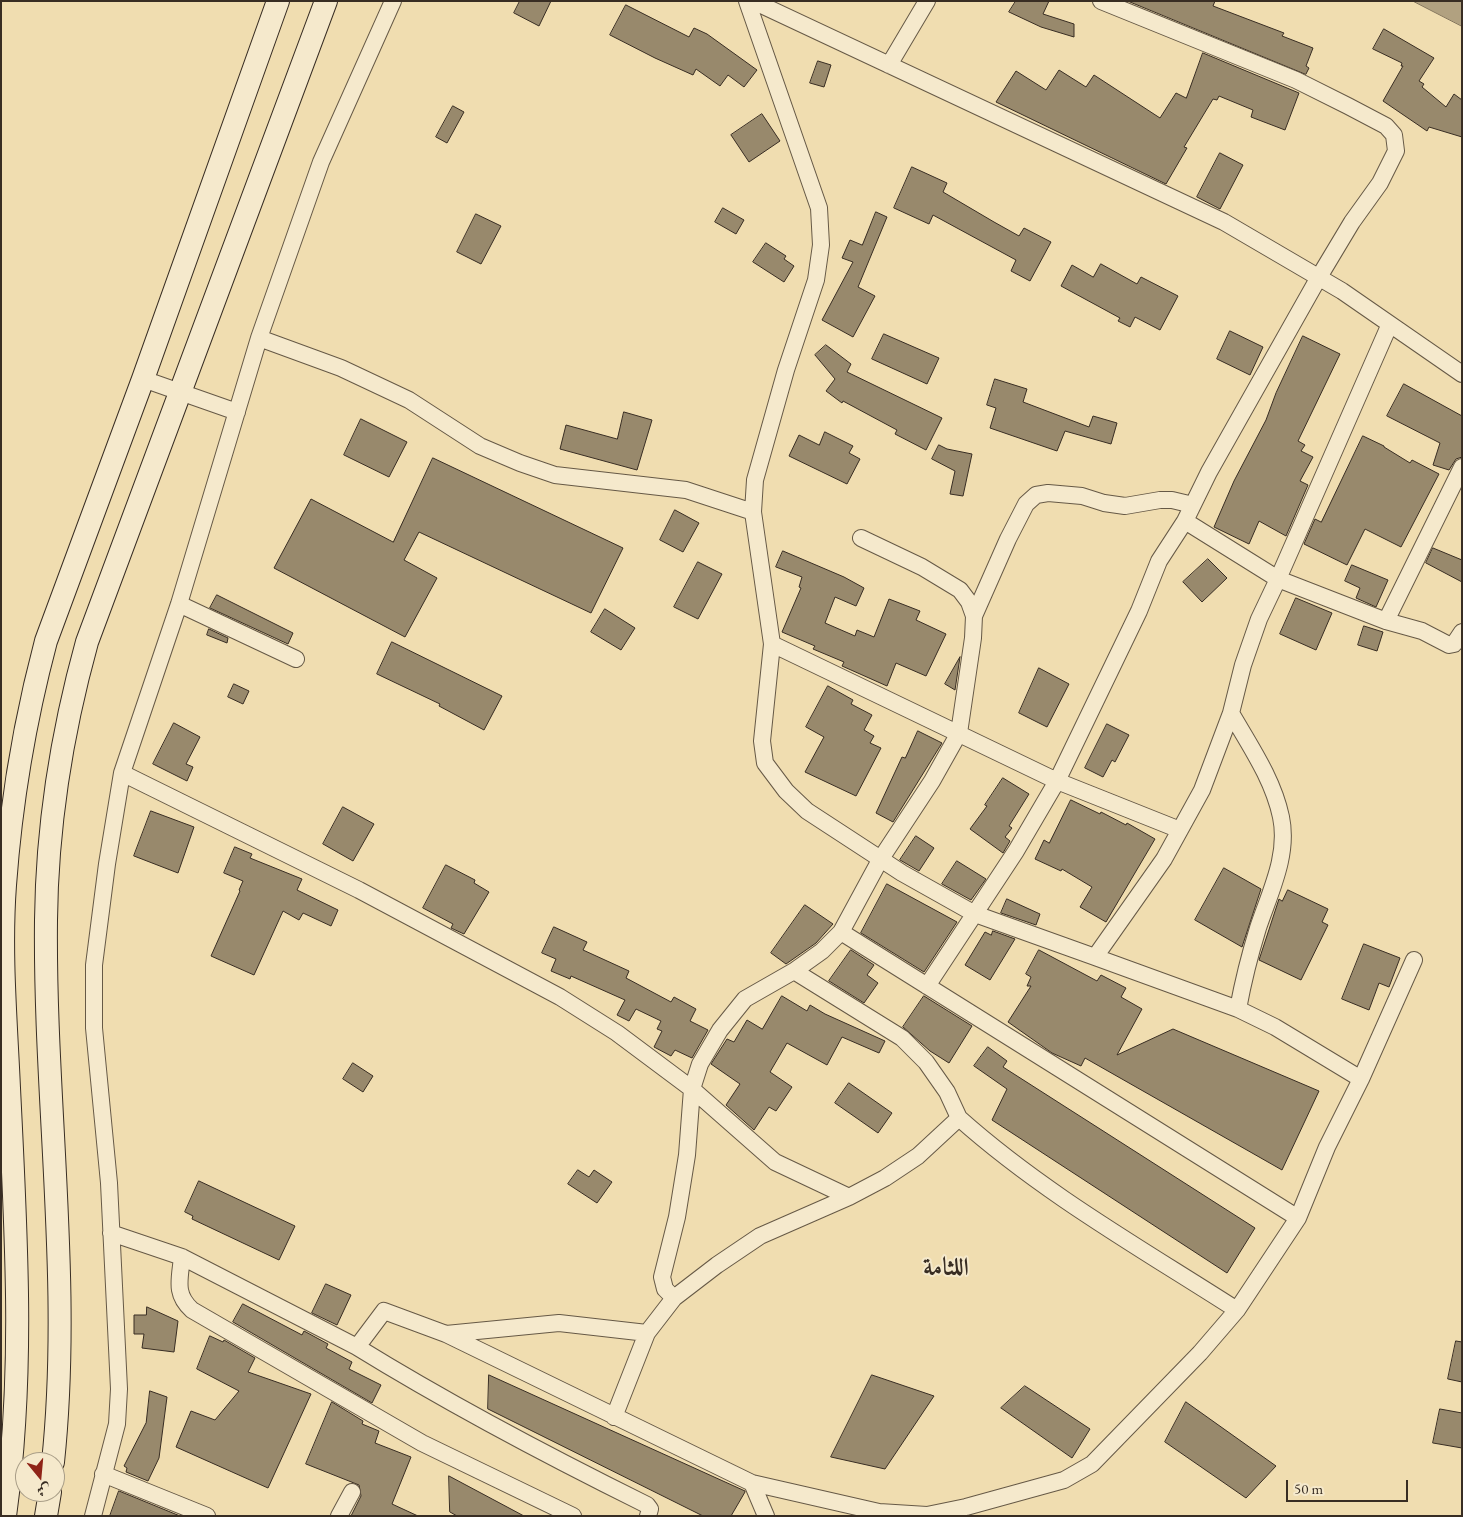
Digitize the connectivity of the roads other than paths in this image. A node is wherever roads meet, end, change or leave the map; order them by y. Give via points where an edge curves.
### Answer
1 (278, 1) edge
2 (326, 1) edge
3 (393, 1) edge
4 (747, 1) edge
5 (753, 1) edge
6 (927, 1) edge
7 (1101, 1) edge
8 (889, 65) junction
9 (1319, 277) junction
10 (1389, 326) junction
11 (259, 338) junction
12 (1462, 374) edge
13 (143, 379) junction
14 (182, 391) junction
15 (236, 412) junction
16 (1462, 467) edge
17 (1193, 505) junction
18 (753, 512) junction
19 (1185, 521) junction
20 (861, 538) dead end
21 (1278, 579) junction
22 (180, 604) junction
23 (974, 616) junction
24 (1386, 621) junction
25 (1462, 632) edge
26 (772, 644) junction
27 (296, 659) dead end
28 (1231, 714) junction
29 (959, 734) junction
30 (122, 773) junction
31 (1057, 781) junction
32 (1180, 830) junction
33 (880, 860) junction
34 (975, 914) junction
35 (841, 932) junction
36 (1095, 957) junction
37 (1414, 960) dead end
38 (794, 971) junction
39 (927, 986) junction
40 (1238, 1009) junction
41 (1361, 1080) junction
42 (692, 1089) junction
43 (958, 1118) junction
44 (849, 1197) junction
45 (1298, 1218) junction
46 (111, 1233) junction
47 (182, 1257) junction
48 (674, 1298) junction
49 (1237, 1310) junction
50 (647, 1333) junction
51 (446, 1334) junction
52 (357, 1347) junction
53 (614, 1417) junction
54 (54, 1452) edge
55 (103, 1474) junction
56 (752, 1483) junction
57 (352, 1492) dead end
58 (48, 1502) edge
59 (5, 1516) edge
60 (46, 1516) edge
61 (93, 1516) edge
62 (207, 1516) edge
63 (339, 1516) edge
64 (573, 1516) edge
65 (648, 1516) edge
66 (766, 1516) edge

1 - 13 main road
2 - 14 main road
3 - 11 street via 321,162
4 - 18 street via 819,208 821,245 816,280 761,454
5 - 8 street
6 - 8 street
7 - 9 street via 1296,80 1386,126 1394,135 1396,151 1380,183
8 - 9 street via 1224,222
9 - 10 street
9 - 17 street
10 - 12 street
10 - 21 street
11 - 15 street
11 - 18 street via 341,368 409,400 480,446 520,463 555,475 686,490
13 - 14 street
13 - 59 main road via 46,641 35,681 15,794 4,886 4,953 19,1327 16,1416
14 - 15 street
14 - 54 main road via 87,642 70,702 57,778 46,917 60,1321 60,1381
15 - 22 street
16 - 24 street
17 - 19 street
17 - 23 street via 1160,500 1125,506 1082,496 1036,495 1026,504 1008,539
18 - 26 street
19 - 21 street
19 - 31 street via 1159,561 1139,612
20 - 23 street via 922,567 960,590
21 - 24 street
21 - 28 street via 1259,619
22 - 27 street
22 - 30 street
23 - 29 street
24 - 25 street via 1422,631 1449,645 1454,644
26 - 29 street
26 - 33 street via 762,741 765,763 786,791 807,811
28 - 32 street via 1202,790
28 - 40 street via 1273,792 1281,818 1283,842 1275,886 1259,927
29 - 31 street
29 - 33 street
30 - 42 street via 367,894 560,997 617,1033
30 - 46 street via 94,965 94,1028
31 - 32 street
31 - 34 street
32 - 36 street via 1164,859
33 - 34 street
33 - 35 street
34 - 36 street
34 - 39 street
35 - 38 street
35 - 39 street
36 - 40 street
37 - 41 street
38 - 42 street via 745,999 720,1030 700,1064
38 - 43 street via 902,1038 926,1062 947,1092
39 - 45 street
40 - 41 street via 1275,1027
41 - 45 street via 1327,1147
42 - 44 street via 776,1162
42 - 48 street via 686,1164 662,1277 665,1289
43 - 44 street via 918,1156
43 - 49 street via 1045,1187
44 - 48 street via 760,1236
45 - 49 street
46 - 47 street
46 - 55 street via 120,1389 117,1424
47 - 52 street
47 - 64 street via 179,1290 182,1301 192,1310 422,1443
48 - 50 street
49 - 56 street via 1200,1353 1092,1464 1064,1480 927,1515 879,1512
50 - 51 street via 559,1323
50 - 53 street
51 - 52 street via 384,1310
51 - 53 street
52 - 65 street via 494,1428 647,1505 650,1509
53 - 56 street
55 - 61 street
55 - 62 street
56 - 66 street
57 - 63 street
58 - 60 main road

